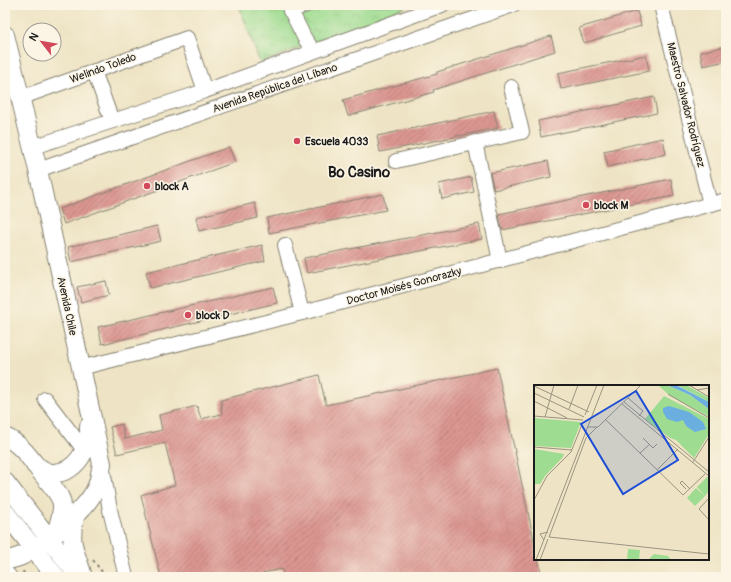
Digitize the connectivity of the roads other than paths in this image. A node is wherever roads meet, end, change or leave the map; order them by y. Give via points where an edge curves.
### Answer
1 (306, 5) edge
2 (442, 5) edge
3 (513, 5) edge
4 (661, 5) edge
5 (289, 8) edge
6 (5, 35) edge
7 (344, 40) junction
8 (314, 51) junction
9 (343, 64) junction
10 (274, 66) junction
11 (94, 71) junction
12 (282, 86) junction
13 (511, 87) dead end
14 (205, 91) junction
15 (20, 98) junction
16 (112, 121) junction
17 (475, 142) junction
18 (33, 146) junction
19 (396, 161) dead end
20 (38, 170) junction
21 (726, 200) edge
22 (710, 204) junction
23 (285, 245) dead end
24 (500, 261) junction
25 (302, 313) junction
26 (80, 368) junction
27 (45, 399) dead end
28 (87, 399) junction
29 (5, 437) edge
30 (85, 451) junction
31 (102, 464) junction
32 (35, 465) junction
33 (5, 482) edge
34 (80, 510) junction
35 (110, 510) junction
36 (5, 512) edge
37 (52, 536) junction
38 (33, 549) junction
39 (6, 563) edge
40 (10, 577) edge
41 (45, 577) edge
42 (56, 577) edge
43 (79, 577) edge
44 (84, 577) edge
45 (126, 577) edge

1 - 5 street
2 - 7 street, Avenida República del Líbano
3 - 9 street, Avenida República del Líbano
4 - 22 street, Maestro Salvador Rodríguez
5 - 8 street
6 - 15 main road, Avenida Chile
7 - 8 street, Avenida República del Líbano
7 - 9 street via 352,45 353,52
8 - 10 street, Avenida República del Líbano
9 - 12 street, Avenida República del Líbano
10 - 12 street via 269,75
10 - 14 street, Avenida República del Líbano
11 - 14 street, Welindo Toledo via 187,38
11 - 15 street, Welindo Toledo
11 - 16 street
12 - 20 street, Avenida República del Líbano
13 - 17 street via 522,132
14 - 16 street, Avenida República del Líbano
15 - 18 main road, Avenida Chile
16 - 18 street, Avenida República del Líbano
17 - 19 street
17 - 24 street
18 - 20 main road, Avenida Chile
20 - 26 main road, Avenida Chile
21 - 22 street, Doctor Moisés Gonorazky
22 - 24 street, Doctor Moisés Gonorazky
23 - 25 street
24 - 25 street, Doctor Moisés Gonorazky
25 - 26 street, Doctor Moisés Gonorazky
26 - 28 main road, Avenida Chile
27 - 30 street
28 - 30 main road via 89,430
28 - 31 main road, Avenida Chile
29 - 32 main road via 11,439
30 - 32 main road via 69,469 59,472 46,472
31 - 34 main road via 96,487
31 - 35 street, Avenida Chile
32 - 37 main road via 62,502 61,515
33 - 37 main road
34 - 35 street via 93,504
34 - 37 main road
34 - 44 main road via 71,537
35 - 45 street, Avenida Chile
36 - 38 main road
37 - 38 main road
37 - 43 main road
38 - 39 main road
38 - 42 main road
39 - 40 street
39 - 41 main road via 34,569

